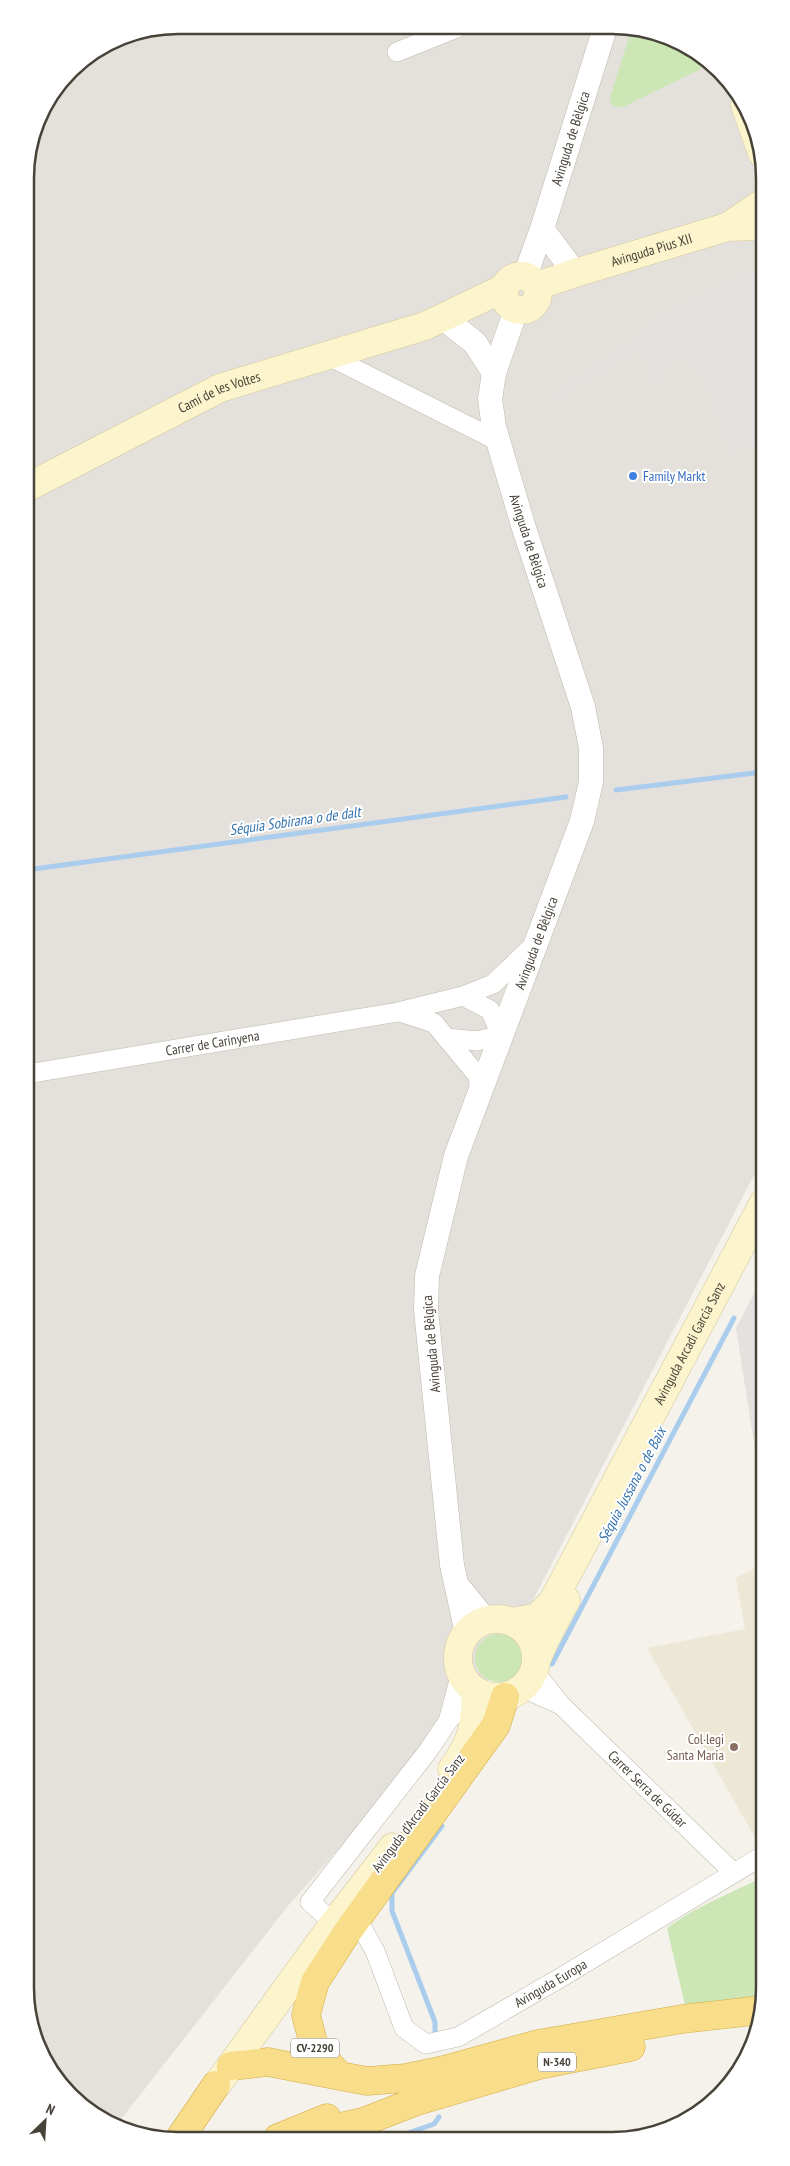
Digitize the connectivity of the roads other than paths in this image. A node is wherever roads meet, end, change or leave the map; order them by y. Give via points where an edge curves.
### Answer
1 (442, 34) edge
2 (603, 34) edge
3 (398, 52) dead end
4 (756, 206) edge
5 (756, 226) edge
6 (727, 227) junction
7 (542, 229) junction
8 (575, 272) junction
9 (519, 294) junction
10 (438, 325) junction
11 (327, 355) junction
12 (494, 373) junction
13 (498, 441) junction
14 (34, 484) edge
15 (536, 943) junction
16 (463, 996) junction
17 (398, 1012) junction
18 (501, 1035) junction
19 (447, 1038) junction
20 (34, 1073) edge
21 (480, 1092) junction
22 (756, 1217) edge
23 (756, 1244) edge
24 (513, 1622) junction
25 (476, 1627) junction
26 (525, 1679) junction
27 (471, 1685) junction
28 (756, 1860) edge
29 (734, 1873) junction
30 (346, 1925) junction
31 (754, 2011) edge
32 (750, 2027) edge
33 (444, 2070) junction
34 (224, 2076) junction
35 (340, 2076) junction
36 (363, 2122) junction
37 (184, 2132) edge
38 (293, 2132) edge
39 (325, 2132) edge
40 (344, 2132) edge

1 - 3 street
2 - 7 street, Avinguda de Bèlgica
4 - 6 main road, Avinguda Pius XII
5 - 6 main road, Avinguda Pius XII
6 - 8 main road, Avinguda Pius XII
7 - 8 street
7 - 9 street, Avinguda de Bèlgica
8 - 9 main road, Avinguda Pius XII
9 - 10 main road, Camí de les Voltes
9 - 12 street, Avinguda de Bèlgica
10 - 11 main road, Camí de les Voltes
10 - 12 street via 475,343
11 - 13 street
11 - 14 main road, Camí de les Voltes via 220,388
12 - 13 street, Avinguda de Bèlgica via 490,399
13 - 15 street, Avinguda de Bèlgica via 583,707 591,748 591,782 582,821
15 - 16 street, Carrer de Carinyena via 493,984
15 - 18 street, Avinguda de Bèlgica
16 - 17 street, Carrer de Carinyena
16 - 18 street via 490,1010
17 - 19 street, Carrer de Carinyena via 434,1023
17 - 20 street, Carrer de Carinyena
18 - 19 street via 477,1041
18 - 21 street, Avinguda de Bèlgica
19 - 21 street, Carrer de Carinyena via 478,1076
21 - 25 street, Avinguda de Bèlgica via 456,1156 427,1276 426,1310 452,1565 456,1584
22 - 24 main road, Avinguda Arcadi García Sanz via 553,1601 538,1616
23 - 26 main road, CV-2290
24 - 25 main road via 504,1620
24 - 26 main road via 531,1638 536,1650
25 - 27 main road via 458,1652
26 - 27 main road via 495,1698
26 - 29 street, Carrer Serra de Gúdar via 560,1704
26 - 30 highway, CV-2290 via 496,1725
27 - 30 main road, Avinguda d'Arcadi García Sanz / CV-2290 via 475,1723 466,1749
27 - 30 street, Avinguda d'Arcadi García Sanz via 428,1751 310,1902
28 - 29 street, Avinguda Europa
29 - 30 street, Avinguda Europa via 458,2037 426,2044 404,2028 375,1951
30 - 34 main road, CV-2290
30 - 35 highway, CV-2290 via 315,1982 306,2015 315,2049
31 - 33 highway, N-340 via 682,2019 538,2044
32 - 36 highway, N-340 via 685,2035 539,2065 417,2101
33 - 35 highway, CV-2290 via 406,2078 367,2081
33 - 38 highway, N-340
34 - 35 highway via 268,2062
34 - 37 highway, CV-2290
36 - 39 highway, N-340
36 - 40 highway

